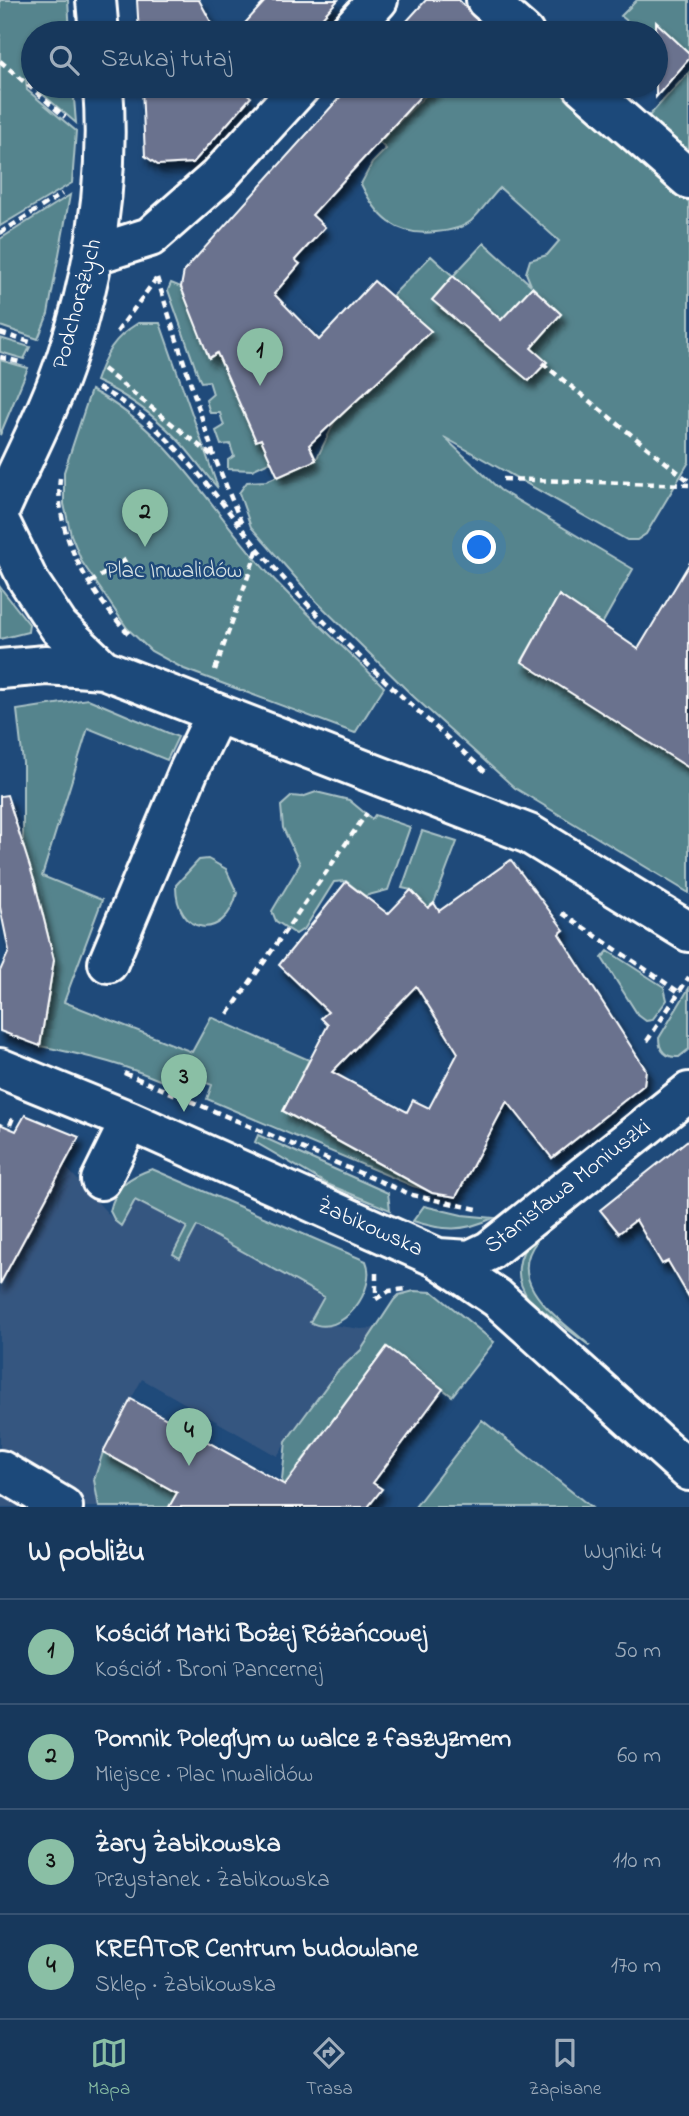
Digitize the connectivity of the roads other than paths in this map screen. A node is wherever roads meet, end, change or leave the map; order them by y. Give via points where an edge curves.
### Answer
1 (96, 0) edge
2 (378, 0) edge
3 (486, 0) edge
4 (98, 21) edge
5 (359, 21) edge
6 (510, 21) edge
7 (104, 98) edge
8 (289, 98) edge
9 (597, 98) edge
10 (689, 179) edge
11 (96, 254) junction
12 (0, 510) edge
13 (0, 522) edge
14 (0, 669) edge
15 (103, 669) junction
16 (216, 714) junction
17 (689, 932) edge
18 (108, 963) dead end
19 (0, 1068) edge
20 (689, 1092) edge
21 (130, 1121) junction
22 (101, 1180) dead end
23 (438, 1258) junction
24 (0, 1470) edge
25 (689, 1471) edge
26 (63, 1507) edge

1 - 4 street
2 - 5 street
3 - 6 street
7 - 11 street, Podchorążych via 106,128
8 - 11 street via 218,177 150,237
9 - 10 street
11 - 12 street, Podchorążych via 64,364
13 - 15 street via 28,580 59,627
14 - 15 street via 46,665
15 - 16 street
16 - 17 street via 529,834
16 - 18 street
19 - 21 street, Żabikowska
20 - 23 street, Stanisława Moniuszki via 489,1251 470,1260
21 - 22 street
21 - 23 street, Żabikowska
23 - 25 street, Żabikowska via 497,1298
24 - 26 street

